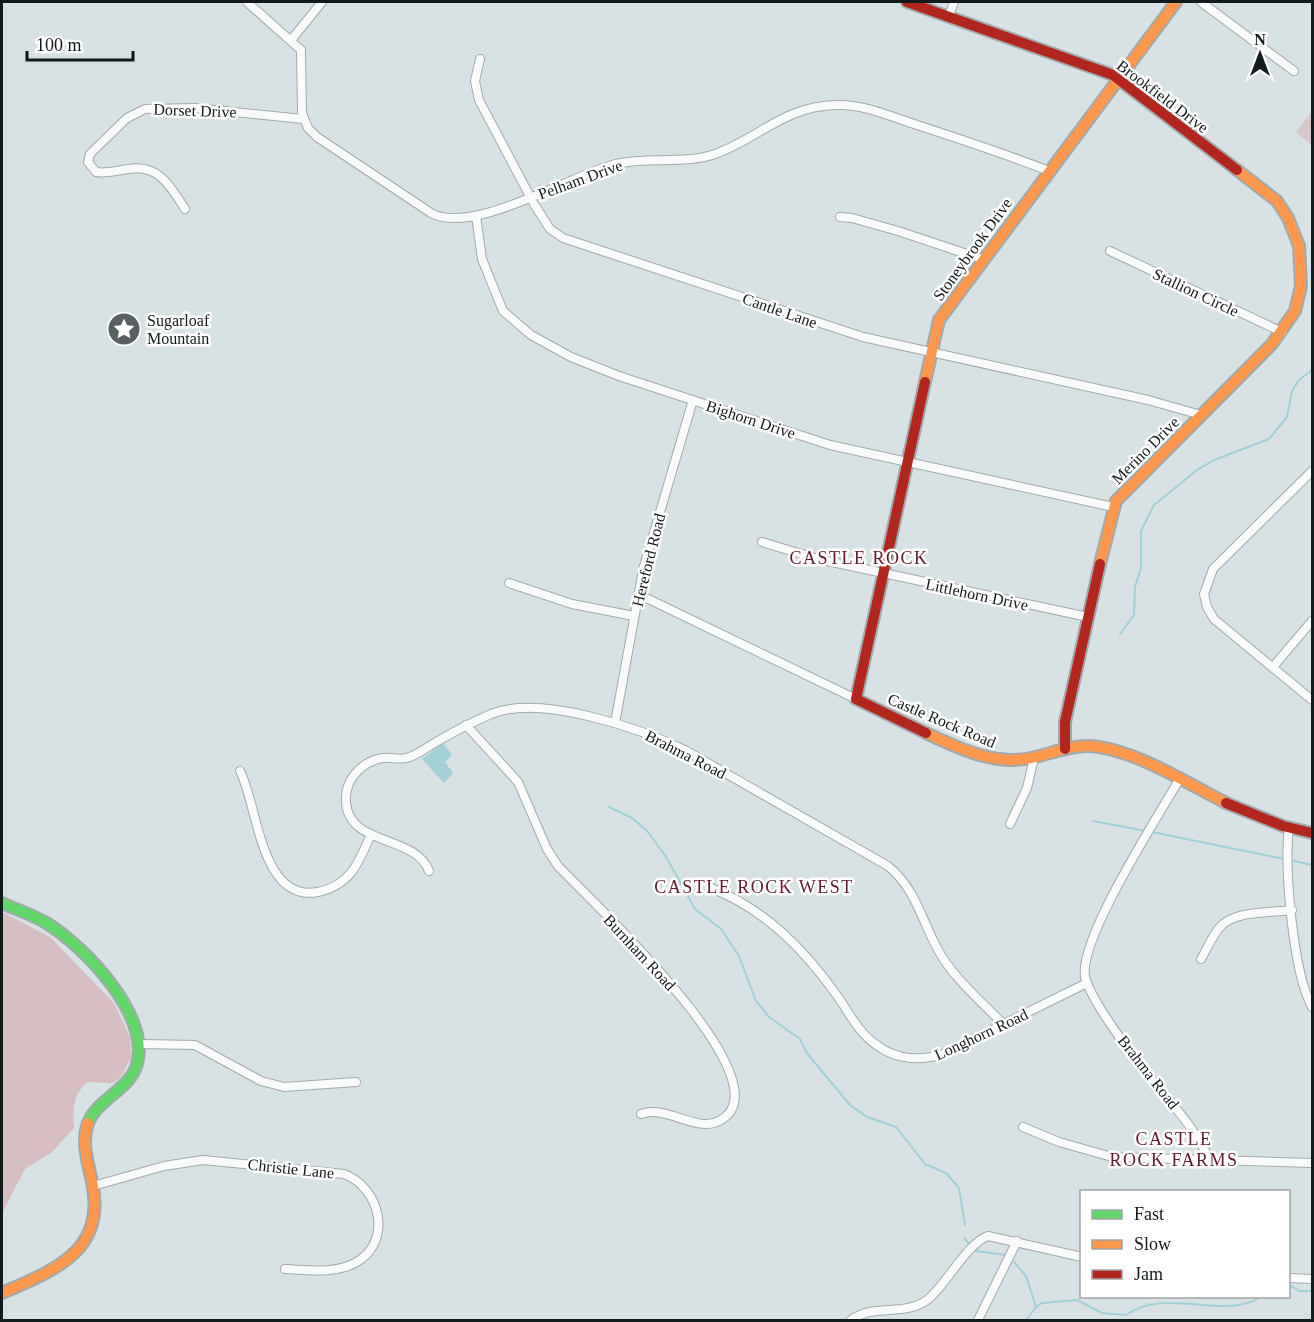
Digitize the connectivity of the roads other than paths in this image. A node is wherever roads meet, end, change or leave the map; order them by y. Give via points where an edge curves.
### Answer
1 (247, 2) edge
2 (322, 2) edge
3 (907, 2) edge
4 (954, 2) edge
5 (1176, 2) edge
6 (1201, 2) edge
7 (949, 16) junction
8 (292, 39) junction
9 (480, 59) dead end
10 (1294, 70) dead end
11 (1118, 80) junction
12 (303, 119) junction
13 (1049, 171) junction
14 (530, 197) junction
15 (185, 209) dead end
16 (476, 216) junction
17 (840, 217) dead end
18 (1297, 242) joint
19 (1110, 251) dead end
20 (981, 259) junction
21 (1282, 332) junction
22 (931, 354) junction
23 (693, 400) junction
24 (1201, 414) junction
25 (907, 462) junction
26 (1312, 471) edge
27 (1113, 507) junction
28 (762, 542) dead end
29 (883, 573) junction
30 (509, 583) dead end
31 (638, 594) junction
32 (634, 616) junction
33 (1088, 617) junction
34 (1312, 621) edge
35 (1273, 667) junction
36 (856, 699) junction
37 (1312, 700) edge
38 (615, 723) junction
39 (466, 725) junction
40 (1065, 750) junction
41 (1034, 758) junction
42 (240, 771) dead end
43 (1179, 780) junction
44 (1010, 824) dead end
45 (1289, 828) junction
46 (1312, 833) edge
47 (371, 834) junction
48 (429, 871) dead end
49 (711, 888) dead end
50 (2, 903) edge
51 (1292, 910) junction
52 (1201, 959) dead end
53 (1087, 983) junction
54 (1312, 1007) edge
55 (1004, 1024) junction
56 (141, 1044) junction
57 (356, 1082) dead end
58 (641, 1114) dead end
59 (1023, 1127) dead end
60 (1210, 1161) junction
61 (1312, 1163) edge
62 (93, 1186) junction
63 (1017, 1242) junction
64 (1080, 1257) edge
65 (285, 1269) dead end
66 (1290, 1278) edge
67 (1312, 1280) edge
68 (2, 1293) edge
69 (851, 1320) edge
70 (978, 1320) edge

1 - 8 street
2 - 8 street
3 - 7 street, Brookfield Drive
4 - 7 street
5 - 11 street, Stoneybrook Drive
6 - 10 street
7 - 11 street, Brookfield Drive via 1088,64
8 - 12 street via 303,56
9 - 14 street, Cantle Lane via 475,81 479,100
11 - 13 street, Stoneybrook Drive
11 - 18 street, Brookfield Drive via 1268,193 1288,218
12 - 15 street, Dorset Drive via 195,108 145,109 130,115 90,154 88,162 96,172 135,168 158,174
12 - 16 street, Pelham Drive via 317,137 431,213 452,219
13 - 14 street, Pelham Drive via 864,108 836,105 790,114 706,157 614,165
13 - 20 street, Stoneybrook Drive
14 - 16 street, Pelham Drive
14 - 22 street, Cantle Lane via 545,222 563,238 853,334
16 - 23 street, Bighorn Drive via 482,259 497,302 510,320 582,362
17 - 20 street via 898,231
18 - 21 street, Merino Drive via 1301,286 1294,311
19 - 21 street, Stallion Circle
20 - 22 street, Stoneybrook Drive via 943,312
21 - 24 street, Merino Drive
22 - 24 street, Cantle Lane
22 - 25 street, Stoneybrook Drive
23 - 25 street, Bighorn Drive via 830,445
23 - 31 street, Hereford Road
24 - 27 street, Merino Drive via 1136,478
25 - 27 street, Bighorn Drive
25 - 29 street, Stoneybrook Drive
26 - 35 street via 1213,569 1205,585 1204,600 1214,619
27 - 33 street, Merino Drive
28 - 29 street, Littlehorn Drive
29 - 33 street, Littlehorn Drive
29 - 36 street, Stoneybrook Drive
30 - 32 street via 572,604
31 - 32 street, Hereford Road
31 - 36 street, Castle Rock Road
32 - 38 street, Hereford Road
33 - 40 street, Merino Drive via 1065,722
34 - 35 street
35 - 37 street
36 - 41 street, Castle Rock Road via 986,757 1008,761
38 - 39 street, Brahma Road via 526,707 497,712
38 - 55 street, Brahma Road via 685,750 888,866 911,891 945,961
39 - 47 street, Brahma Road via 409,758 374,760 356,773 347,789 347,810 355,824
39 - 58 street, Burnham Road via 518,782 558,866 666,978 717,1048 734,1080 735,1102 728,1115 717,1122 703,1124 662,1111
40 - 41 street, Castle Rock Road
40 - 43 street, Castle Rock Road via 1102,748
41 - 44 street via 1027,788
42 - 47 street via 248,787 258,834 272,866 293,889 313,893 342,884 354,872
43 - 45 street, Castle Rock Road via 1239,811
43 - 53 street via 1098,924 1086,959
45 - 46 street, Castle Rock Road
45 - 51 street via 1286,864
47 - 48 street, Brahma Road via 420,857
49 - 55 street, Longhorn Road via 744,903 771,922 822,977 865,1036 890,1053 913,1059 935,1057
50 - 56 street via 51,926 99,971 132,1017
51 - 52 street via 1226,922
51 - 54 street via 1303,980
53 - 55 street, Longhorn Road
53 - 60 street, Brahma Road via 1136,1060 1189,1124
56 - 57 street via 195,1045 261,1081 284,1087
56 - 62 street via 134,1073 102,1100 87,1125 86,1148
59 - 60 street via 1112,1158
60 - 61 street
62 - 65 street, Christie Lane via 164,1166 209,1160 344,1174 358,1181 372,1195 378,1212 376,1235 368,1252 355,1263 336,1269
62 - 68 street via 94,1224 78,1252 60,1266
63 - 64 street
63 - 69 street via 983,1238 926,1301 904,1309 865,1312
63 - 70 street
66 - 67 street

